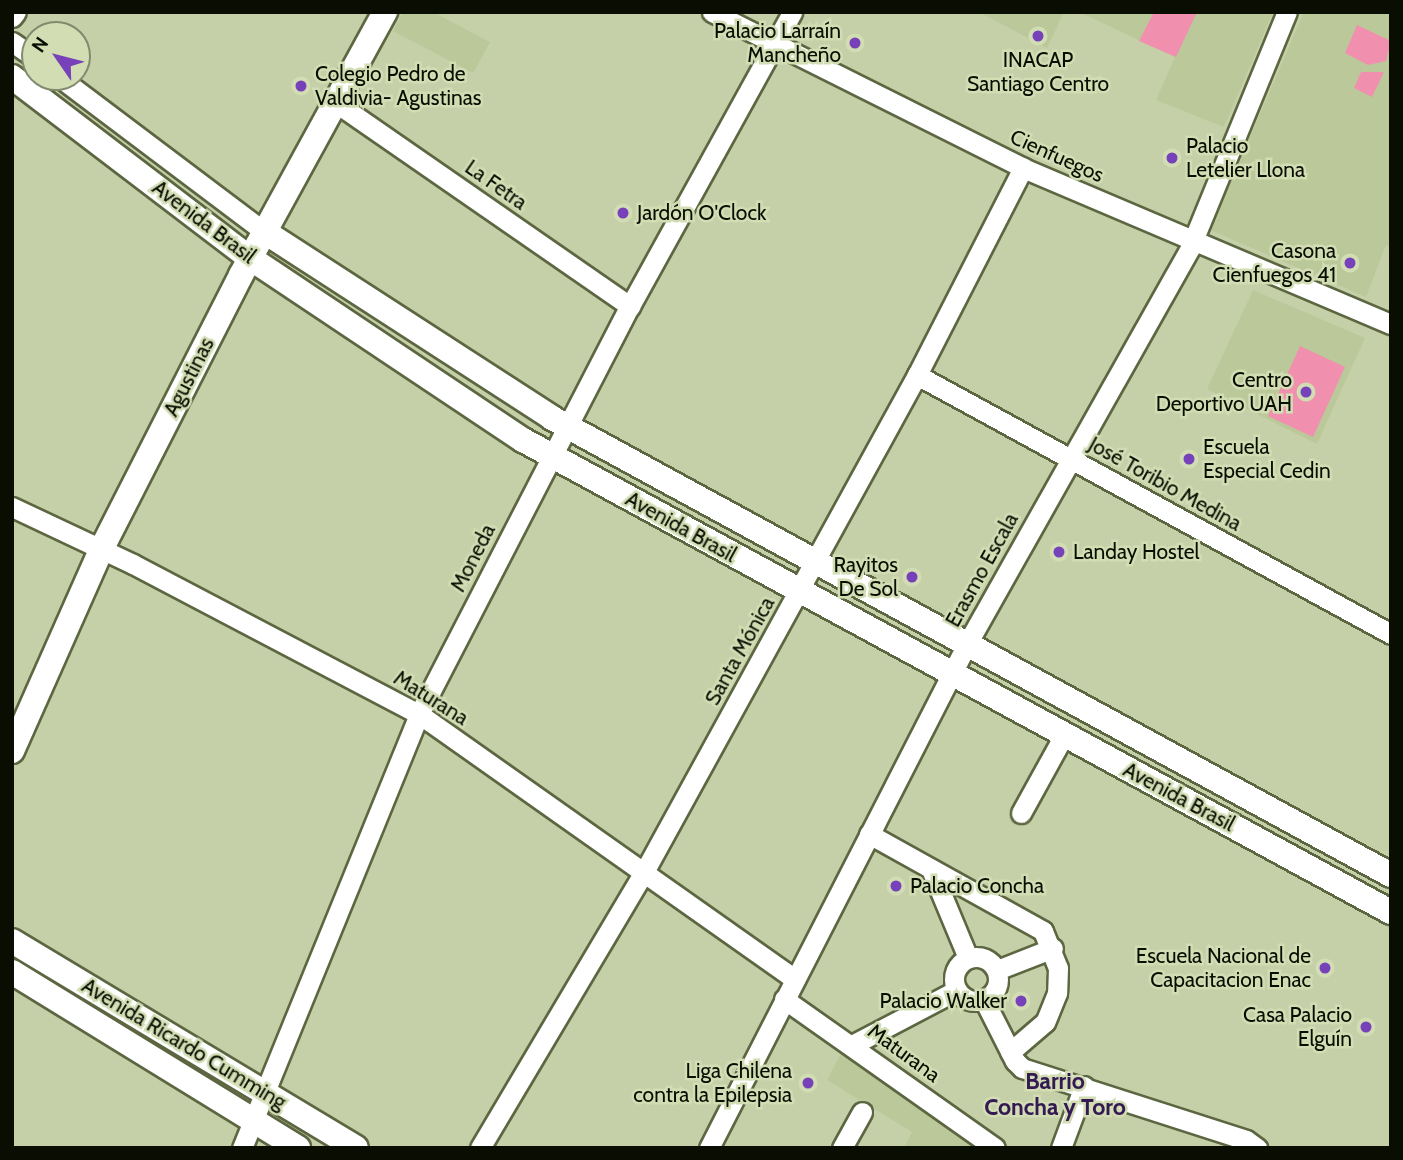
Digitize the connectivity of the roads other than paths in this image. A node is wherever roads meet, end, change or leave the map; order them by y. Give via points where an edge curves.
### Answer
1 (16, 12) edge
2 (385, 12) edge
3 (712, 12) edge
4 (792, 12) edge
5 (1287, 12) edge
6 (12, 17) edge
7 (775, 45) junction
8 (12, 77) edge
9 (79, 91) edge
10 (335, 102) junction
11 (1023, 168) junction
12 (265, 232) junction
13 (1194, 240) junction
14 (250, 258) junction
15 (630, 306) junction
16 (1391, 324) edge
17 (917, 375) junction
18 (567, 426) junction
19 (552, 456) junction
20 (1071, 459) junction
21 (12, 507) edge
22 (102, 548) junction
23 (816, 562) junction
24 (799, 593) junction
25 (1391, 634) edge
26 (967, 644) junction
27 (951, 674) junction
28 (419, 714) junction
29 (1064, 735) junction
30 (12, 751) edge
31 (1021, 813) dead end
32 (869, 834) junction
33 (931, 869) junction
34 (644, 872) junction
35 (1391, 875) edge
36 (1391, 912) edge
37 (12, 942) edge
38 (1053, 948) junction
39 (968, 958) junction
40 (997, 970) junction
41 (12, 972) edge
42 (795, 979) junction
43 (957, 990) junction
44 (784, 999) junction
45 (984, 1000) junction
46 (854, 1044) junction
47 (1010, 1052) junction
48 (1084, 1086) junction
49 (264, 1092) junction
50 (862, 1112) dead end
51 (253, 1120) junction
52 (242, 1148) edge
53 (298, 1148) edge
54 (356, 1148) edge
55 (480, 1148) edge
56 (709, 1148) edge
57 (842, 1148) edge
58 (995, 1148) edge
59 (1061, 1148) edge
60 (1257, 1148) edge

1 - 6 street
2 - 10 main road, Agustinas
3 - 7 street, Cienfuegos
4 - 7 street, Moneda
5 - 13 street, Erasmo Escala
7 - 11 street, Cienfuegos
7 - 15 street, Moneda
8 - 14 main road, Avenida Brasil
9 - 12 street, Avenida Brasil
10 - 12 main road, Agustinas
10 - 15 street, La Fetra
11 - 13 street, Cienfuegos
11 - 17 street, Santa Mónica
12 - 14 main road, Agustinas
12 - 18 main road, Avenida Brasil
13 - 16 street, Cienfuegos
13 - 20 street, Erasmo Escala
14 - 19 main road, Avenida Brasil
14 - 22 main road, Agustinas
15 - 18 street, Moneda
17 - 20 street, José Toribio Medina
17 - 23 street, Santa Mónica
18 - 19 street, Moneda
18 - 23 main road, Avenida Brasil
19 - 24 main road, Avenida Brasil
19 - 28 street, Moneda
20 - 25 street, José Toribio Medina
20 - 26 street, Erasmo Escala
21 - 22 street, Maturana
22 - 28 street, Maturana
22 - 30 main road, Agustinas
23 - 24 street, Santa Mónica
23 - 26 main road, Avenida Brasil
24 - 27 main road, Avenida Brasil
24 - 34 street, Santa Mónica
26 - 27 street, Erasmo Escala
26 - 35 main road, Avenida Brasil
27 - 29 main road, Avenida Brasil
27 - 32 street, Erasmo Escala
28 - 34 street, Maturana
28 - 49 street, Moneda
29 - 31 street
29 - 36 main road, Avenida Brasil
32 - 33 street
32 - 42 street, Erasmo Escala
33 - 38 street via 1043,932
33 - 39 street
34 - 42 street, Maturana
34 - 55 street, Santa Mónica
37 - 49 main road, Avenida Ricardo Cumming
38 - 40 street
38 - 47 street via 1058,968 1052,1008 1045,1022
39 - 40 street via 982,958
39 - 43 street via 955,972
40 - 45 street via 996,990
41 - 51 main road, Avenida Ricardo Cumming
42 - 44 street, Erasmo Escala
43 - 45 street via 965,999
43 - 46 street
44 - 46 street, Maturana
44 - 56 street, Erasmo Escala
45 - 47 street
46 - 58 street, Maturana
47 - 48 street via 1023,1068
48 - 59 street
48 - 60 street via 1246,1140
49 - 51 street, Moneda
49 - 54 main road, Avenida Ricardo Cumming
50 - 57 street
51 - 52 street, Moneda
51 - 53 main road, Avenida Ricardo Cumming

